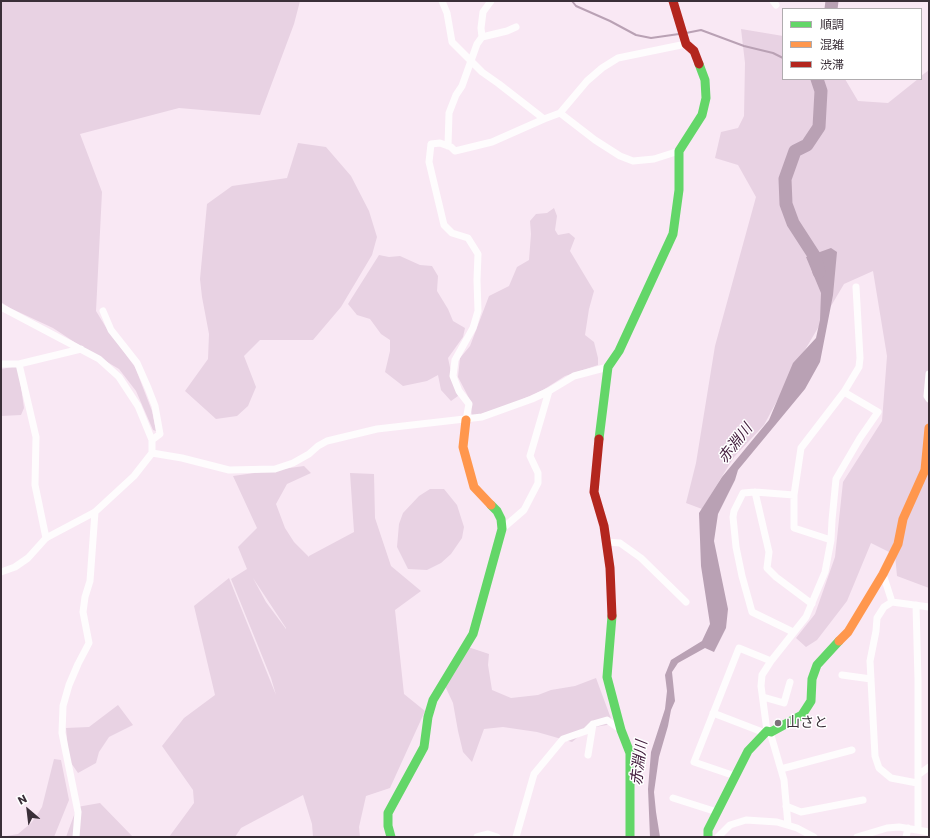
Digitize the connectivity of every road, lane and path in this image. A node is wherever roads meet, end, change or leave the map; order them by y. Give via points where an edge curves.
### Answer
1 (442, 1) edge
2 (491, 1) edge
3 (673, 1) edge
4 (516, 27) dead end
5 (482, 38) junction
6 (685, 42) junction
7 (471, 61) junction
8 (560, 113) junction
9 (544, 118) junction
10 (448, 146) junction
11 (679, 151) junction
12 (856, 287) dead end
13 (1, 307) edge
14 (103, 311) dead end
15 (81, 349) junction
16 (1, 364) edge
17 (19, 364) junction
18 (608, 367) junction
19 (929, 374) edge
20 (549, 391) junction
21 (844, 392) junction
22 (929, 398) edge
23 (466, 420) junction
24 (929, 428) edge
25 (152, 440) junction
26 (152, 453) junction
27 (755, 492) junction
28 (794, 494) junction
29 (95, 512) junction
30 (502, 529) junction
31 (46, 538) junction
32 (832, 540) junction
33 (606, 542) junction
34 (1, 572) edge
35 (883, 574) junction
36 (686, 602) dead end
37 (892, 602) junction
38 (812, 604) junction
39 (916, 605) junction
40 (929, 607) edge
41 (793, 632) junction
42 (771, 661) junction
43 (842, 676) dead end
44 (871, 679) junction
45 (790, 682) dead end
46 (763, 697) junction
47 (713, 713) junction
48 (593, 724) junction
49 (621, 730) junction
50 (768, 732) junction
51 (852, 750) dead end
52 (588, 755) dead end
53 (929, 767) edge
54 (781, 769) junction
55 (735, 776) junction
56 (918, 779) junction
57 (673, 798) dead end
58 (863, 800) dead end
59 (786, 806) junction
60 (717, 812) junction
61 (788, 825) junction
62 (798, 828) junction
63 (908, 828) junction
64 (918, 830) junction
65 (929, 832) edge
66 (877, 834) edge
67 (76, 837) edge
68 (391, 837) edge
69 (477, 837) edge
70 (497, 837) edge
71 (516, 837) edge
72 (630, 837) edge
73 (708, 837) edge
74 (718, 837) edge
75 (798, 837) edge
76 (814, 837) edge
77 (857, 837) edge
78 (906, 837) edge

1 - 7 street via 447,13 452,42
2 - 5 street via 483,12
3 - 6 street
4 - 5 street
5 - 7 street
6 - 8 street via 618,58 587,81
6 - 11 street via 694,51 705,80 706,98 702,115
7 - 9 street
7 - 10 street via 449,114
8 - 9 street
8 - 11 street via 595,140 633,161 654,159
9 - 10 street via 492,142 455,150
10 - 23 street via 440,143 431,144 429,162 444,225 452,233 468,238 478,254 478,311 473,328 455,360 453,376 468,404
11 - 18 street via 679,190 673,234 619,351
12 - 21 street via 860,358 858,367
13 - 15 street
14 - 25 street via 111,330 137,363 155,406 160,434
15 - 17 street
15 - 25 street via 99,359 119,377 138,406
16 - 17 street
17 - 31 street via 36,437 35,485
18 - 20 street via 574,376
18 - 33 street via 594,492
19 - 22 street
20 - 23 street via 494,413
20 - 30 street via 530,456 538,474 538,483 524,510
21 - 28 street via 801,448
21 - 32 street via 878,412 836,479
23 - 26 street via 377,429 327,441 293,463 275,469 229,470
23 - 30 street via 463,448 474,487 497,511
24 - 35 street via 925,470 903,519 898,544
25 - 26 street
26 - 29 street via 134,476
27 - 28 street
27 - 38 street via 769,552 767,568
27 - 41 street via 743,493 733,517 742,576 752,612
28 - 32 street via 794,528
29 - 31 street
29 - 67 street via 90,581 84,598 83,612 89,643 69,685 63,706 62,733 78,812
30 - 68 street via 473,634 433,700 424,747 388,813
31 - 34 street via 28,558 15,567
32 - 38 street via 825,572
33 - 36 street via 620,542 641,558
33 - 49 street via 612,615 606,677
35 - 37 street
35 - 50 street via 848,632 817,665 812,679 811,701 802,715
37 - 39 street
37 - 44 street via 884,607 877,618 870,661
38 - 41 street via 806,617
39 - 40 street
39 - 56 street
41 - 42 street
42 - 46 street via 762,675
42 - 47 street via 738,648
43 - 44 street
44 - 56 street via 875,756 879,768 891,778
45 - 46 street via 784,703
46 - 50 street
47 - 50 street
47 - 55 street via 694,762
48 - 49 street via 607,720
48 - 52 street
48 - 71 street via 586,731 563,739 534,774
49 - 72 street via 630,753
50 - 54 street
50 - 55 street via 748,751
51 - 54 street
53 - 56 street
54 - 59 street
55 - 60 street
56 - 64 street
57 - 60 street
58 - 59 street via 802,812
59 - 61 street
60 - 73 street via 708,830
61 - 62 street
61 - 74 street via 746,820 730,825
62 - 75 street
62 - 76 street
63 - 64 street
63 - 66 street via 887,828
63 - 78 street
64 - 65 street
66 - 77 street
69 - 70 street via 488,834

